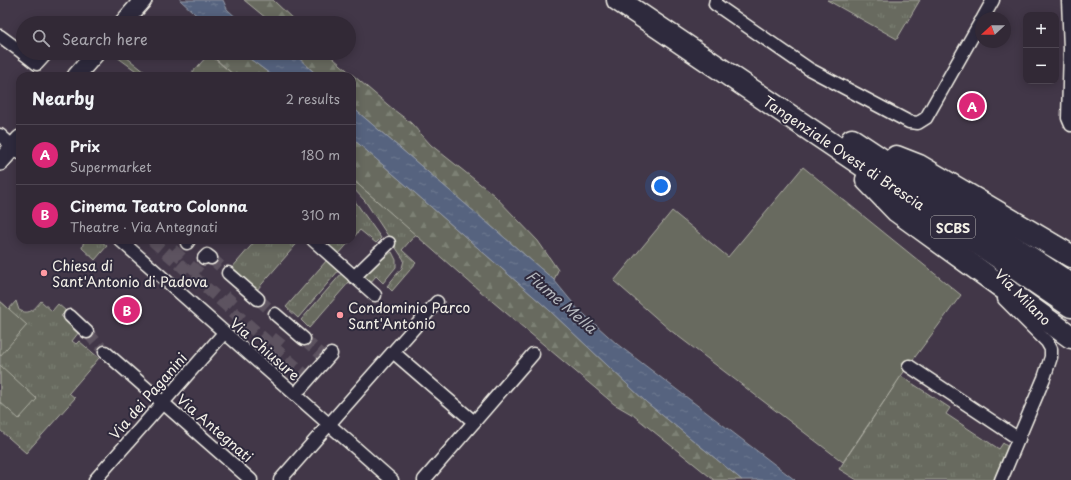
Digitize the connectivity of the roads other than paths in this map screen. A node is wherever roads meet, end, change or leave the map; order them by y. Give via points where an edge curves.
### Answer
1 (143, 0) edge
2 (618, 0) edge
3 (642, 0) edge
4 (716, 0) edge
5 (993, 0) edge
6 (1068, 0) edge
7 (986, 12) edge
8 (129, 16) edge
9 (975, 32) edge
10 (0, 36) edge
11 (16, 48) edge
12 (1070, 49) edge
13 (32, 60) edge
14 (41, 60) edge
15 (90, 60) edge
16 (79, 72) edge
17 (1069, 122) edge
18 (0, 135) edge
19 (841, 142) junction
20 (16, 145) edge
21 (16, 148) edge
22 (0, 162) edge
23 (389, 243) dead end
24 (125, 244) edge
25 (318, 244) edge
26 (1071, 256) edge
27 (967, 263) junction
28 (228, 273) tunnel mouth
29 (354, 276) junction
30 (1071, 285) edge
31 (375, 295) dead end
32 (258, 299) tunnel mouth
33 (437, 302) dead end
34 (1071, 306) edge
35 (275, 314) tunnel mouth
36 (70, 316) dead end
37 (87, 332) tunnel mouth
38 (224, 332) junction
39 (1071, 337) edge
40 (304, 339) tunnel mouth
41 (105, 352) tunnel mouth
42 (393, 352) junction
43 (533, 354) dead end
44 (326, 356) dead end
45 (909, 366) dead end
46 (301, 388) dead end
47 (162, 402) junction
48 (474, 422) junction
49 (329, 425) junction
50 (1019, 439) junction
51 (95, 480) edge
52 (251, 480) edge
53 (280, 480) edge
54 (392, 480) edge
55 (424, 480) edge
56 (1001, 480) edge

1 - 8 street
2 - 19 highway, Tangenziale Ovest di Brescia / SCBS
3 - 19 highway, Tangenziale Ovest di Brescia / SCBS
4 - 9 street via 714,4 809,69 909,122 918,123 926,118
5 - 7 street
6 - 12 street
10 - 11 street
12 - 17 street
13 - 14 street via 37,64
15 - 16 street
18 - 20 street
19 - 26 highway via 919,166
19 - 27 highway via 897,211
19 - 30 highway, Tangenziale Ovest di Brescia / SCBS
19 - 34 highway, Tangenziale Ovest di Brescia / SCBS
21 - 22 street
23 - 29 street
24 - 38 street, Via Chiusure
25 - 29 street
27 - 39 highway
27 - 50 street, Via Milano via 1047,342 1050,349 1051,357 1044,378
28 - 32 street via 241,287
29 - 31 street
33 - 42 street
35 - 40 street via 288,328
36 - 37 street
38 - 47 street, Via dei Paganini
38 - 49 street, Via Chiusure
41 - 47 street, Via Antegnati
42 - 48 street
42 - 49 street
43 - 48 street
44 - 46 street via 307,376
45 - 50 street
47 - 51 street, Via dei Paganini
47 - 52 street, Via Antegnati
48 - 55 street
49 - 53 street
49 - 54 street, Via Chiusure
50 - 56 street, Via Milano

